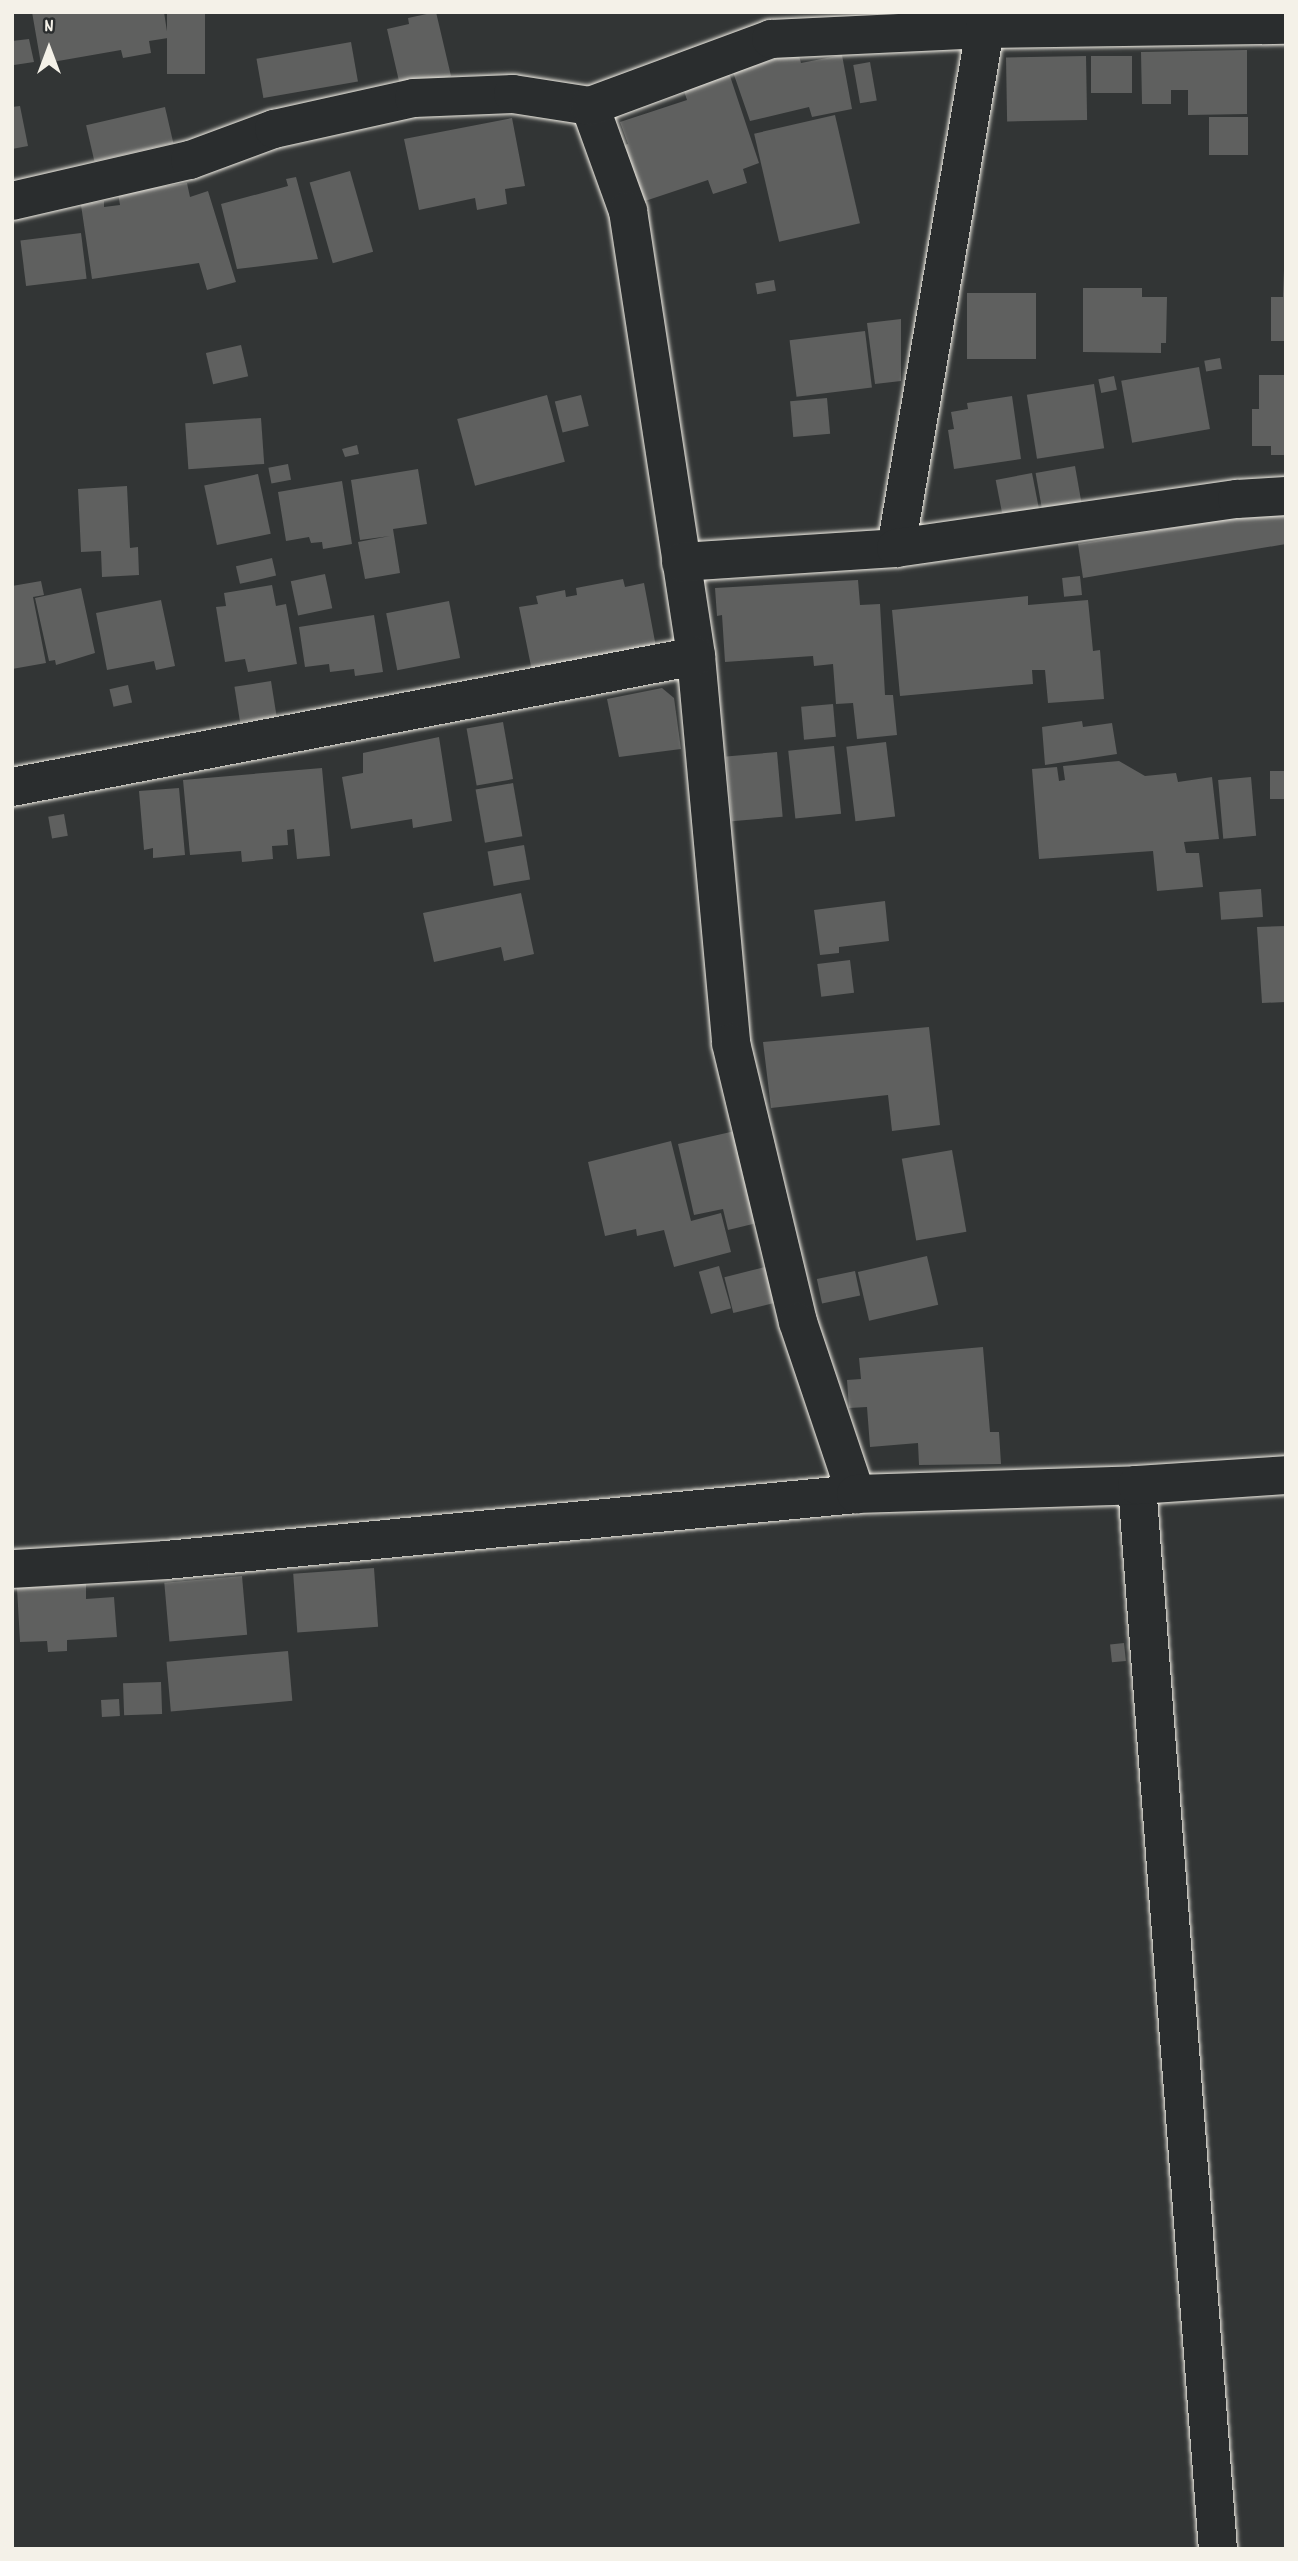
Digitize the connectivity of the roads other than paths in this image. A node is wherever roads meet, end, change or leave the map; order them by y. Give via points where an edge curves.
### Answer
1 (987, 21) edge
2 (767, 25) edge
3 (1286, 25) edge
4 (590, 106) junction
5 (12, 201) edge
6 (1286, 496) edge
7 (896, 548) junction
8 (681, 562) junction
9 (696, 656) junction
10 (12, 787) edge
11 (1286, 1475) edge
12 (1137, 1485) junction
13 (856, 1494) junction
14 (12, 1569) edge
15 (1218, 2549) edge

1 - 2 street
1 - 3 street
1 - 7 street
2 - 4 street
4 - 5 street via 513,94 414,98 274,129 190,160
4 - 8 street via 628,211
6 - 7 street via 1237,499
7 - 8 street
8 - 9 street
9 - 10 street
9 - 13 street via 731,1043 798,1322
11 - 12 street
12 - 13 street
12 - 15 street
13 - 14 street via 166,1560

